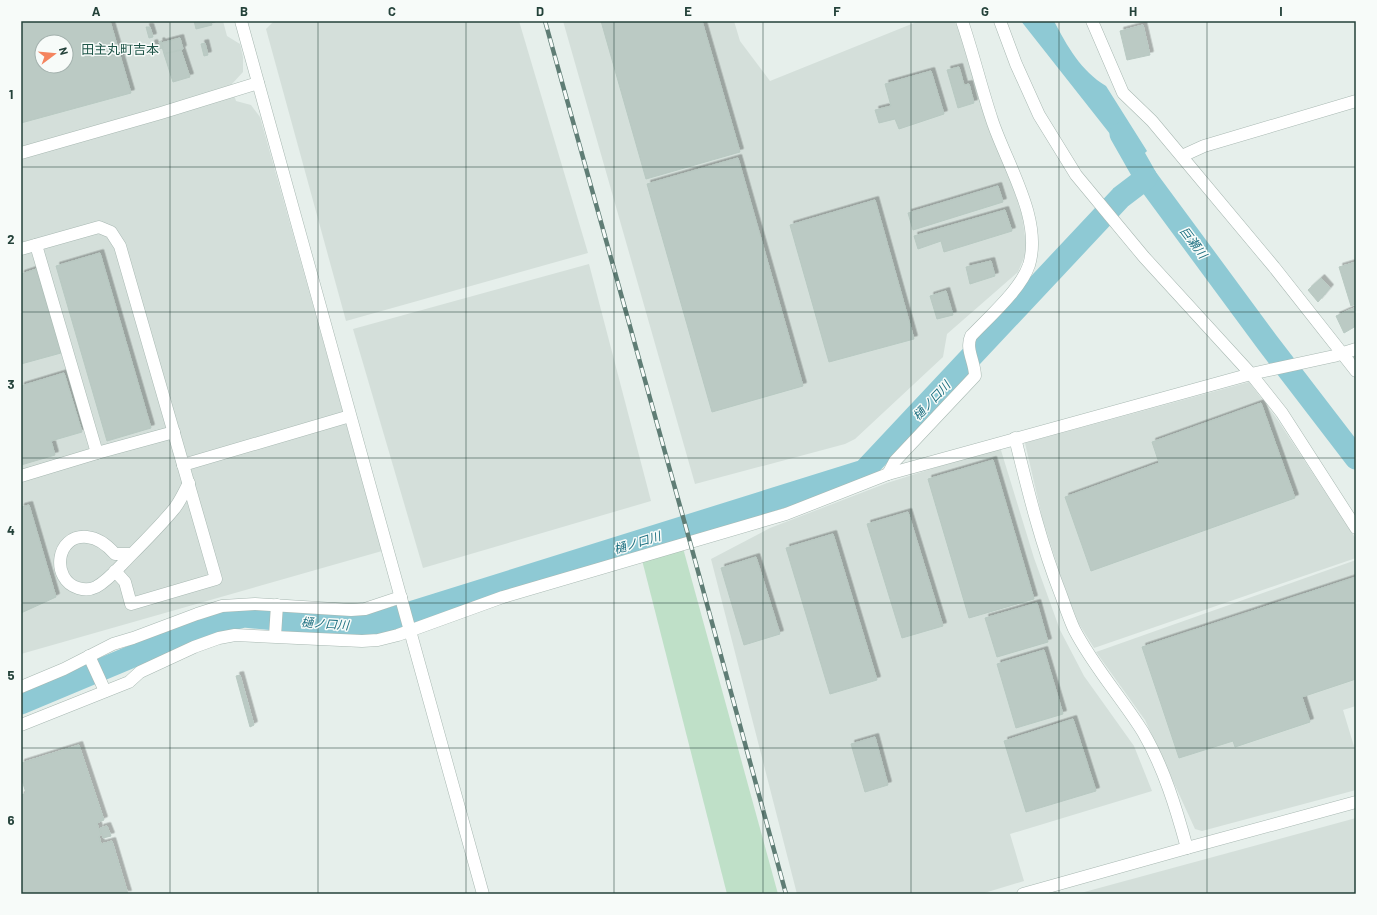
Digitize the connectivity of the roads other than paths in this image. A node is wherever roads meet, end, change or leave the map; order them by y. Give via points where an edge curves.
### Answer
1 (241, 21) edge
2 (962, 21) edge
3 (1000, 21) edge
4 (1092, 21) edge
5 (258, 83) junction
6 (1356, 101) edge
7 (21, 153) edge
8 (1182, 156) junction
9 (36, 245) junction
10 (21, 249) edge
11 (1356, 349) edge
12 (1338, 355) junction
13 (1356, 371) edge
14 (1254, 373) junction
15 (350, 416) junction
16 (174, 432) junction
17 (1015, 438) junction
18 (97, 453) junction
19 (183, 466) junction
20 (888, 474) junction
21 (21, 476) edge
22 (189, 483) junction
23 (1356, 528) edge
24 (132, 554) junction
25 (115, 571) junction
26 (402, 600) junction
27 (277, 607) junction
28 (410, 627) junction
29 (275, 633) junction
30 (90, 659) junction
31 (21, 687) edge
32 (103, 689) junction
33 (21, 725) edge
34 (1356, 802) edge
35 (1187, 848) junction
36 (1048, 891) edge
37 (483, 894) edge
38 (1023, 894) edge

1 - 5 street
2 - 20 street via 993,122 1013,168 1027,213 1032,251 1024,278 971,336 969,346 975,376 895,461
3 - 14 street via 1039,115 1076,175 1144,257
4 - 8 street via 1123,93 1152,121
5 - 7 street
5 - 15 street
6 - 8 street via 1204,146
8 - 12 street via 1274,267
9 - 10 street
9 - 16 street via 99,227 112,232 120,246
9 - 18 street
11 - 12 street
12 - 13 street
12 - 14 street
14 - 17 street
14 - 23 street
15 - 19 street
15 - 26 street
16 - 18 street
16 - 19 street
17 - 20 street
17 - 35 street via 1035,520 1074,628 1155,754
18 - 21 street
19 - 22 street
20 - 28 street via 786,514
22 - 24 street via 174,508
22 - 25 street via 216,579 131,604 125,582
24 - 25 street
24 - 25 street via 115,554 102,542 87,537 71,541 61,551 62,572 67,581 76,588 92,588
26 - 27 street via 352,610
26 - 28 street
27 - 29 street
27 - 30 street via 255,604 222,606 113,644
28 - 29 street via 398,635 362,641
28 - 37 street
29 - 32 street via 219,638 140,672 129,682
30 - 31 street
30 - 32 street
32 - 33 street
34 - 35 street
35 - 36 street
36 - 38 street

